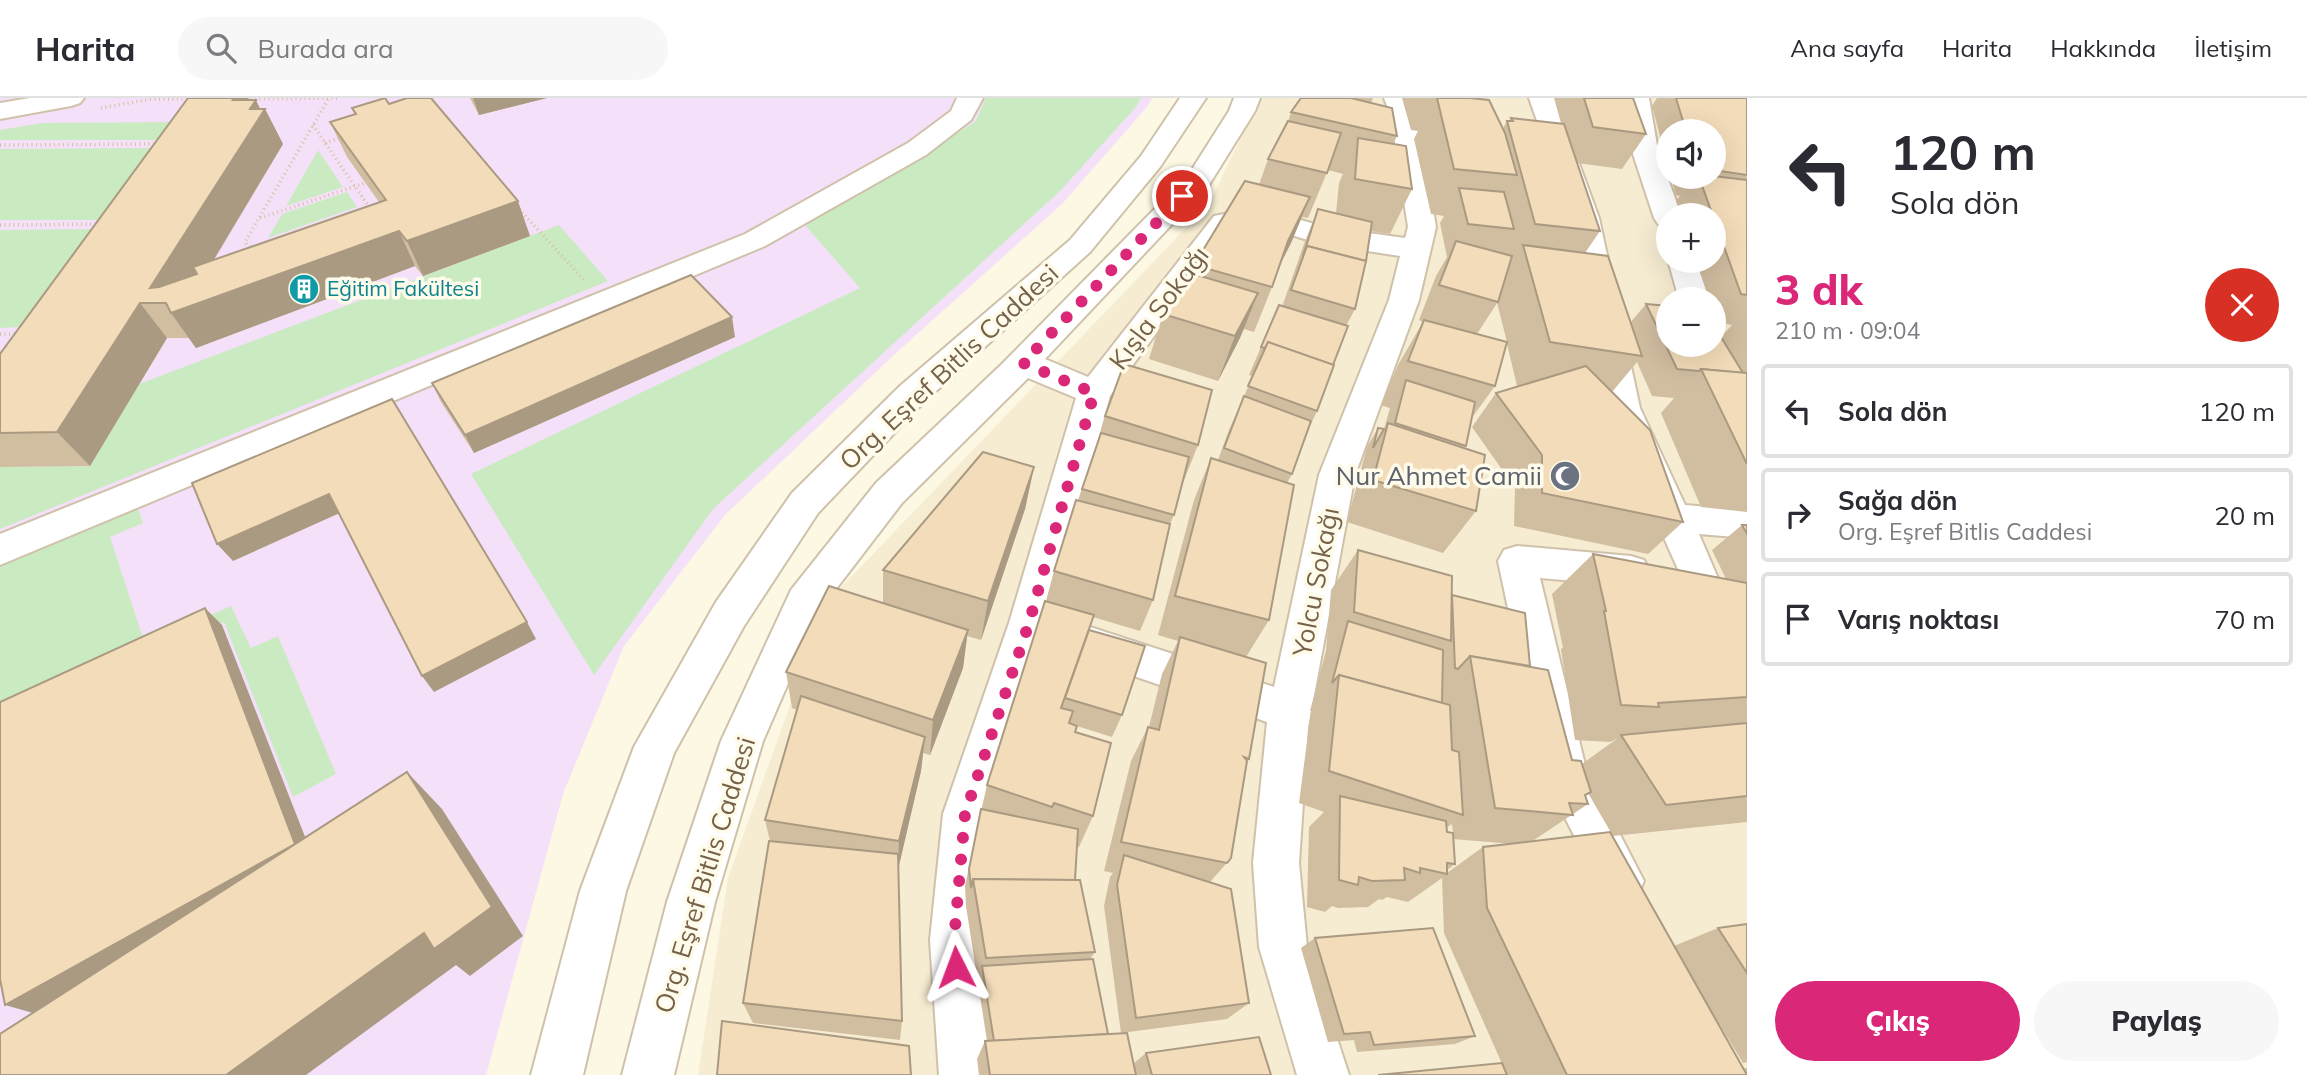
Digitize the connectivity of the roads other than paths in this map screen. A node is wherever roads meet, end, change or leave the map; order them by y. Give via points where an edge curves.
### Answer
1 (71, 98) edge
2 (970, 98) edge
3 (1193, 98) edge
4 (1247, 98) edge
5 (1397, 98) edge
6 (1542, 98) edge
7 (1636, 98) edge
8 (0, 111) edge
9 (1663, 203) edge
10 (1417, 249) junction
11 (1023, 363) junction
12 (1094, 393) junction
13 (1674, 518) junction
14 (1747, 524) edge
15 (0, 550) edge
16 (1700, 576) junction
17 (1029, 623) junction
18 (1747, 699) edge
19 (1290, 711) junction
20 (1642, 920) edge
21 (557, 1075) edge
22 (648, 1075) edge
23 (965, 1075) edge
24 (1323, 1075) edge

1 - 8 street
2 - 15 street via 962,115 906,156 755,240
3 - 21 street, Org. Eşref Bitlis Caddesi via 1151,161 1080,246 912,394 805,503 730,614 655,747 603,891
4 - 11 street, Org. Eşref Bitlis Caddesi via 1199,179
5 - 10 street, Yolcu Sokağı via 1422,228
6 - 13 street via 1585,218 1623,408
7 - 9 street via 1645,151
10 - 12 street, Kışla Sokağı via 1321,234 1259,216 1224,222
10 - 19 street, Yolcu Sokağı via 1404,300 1337,475
11 - 12 street
11 - 22 street, Org. Eşref Bitlis Caddesi via 889,493 805,601 742,741 691,902
12 - 17 street, Kışla Sokağı
13 - 14 street
13 - 16 street
16 - 18 street
16 - 20 street via 1517,561 1565,774
17 - 19 street
17 - 23 street, Kışla Sokağı via 965,814 954,940
19 - 24 street, Yolcu Sokağı via 1276,863 1283,947

